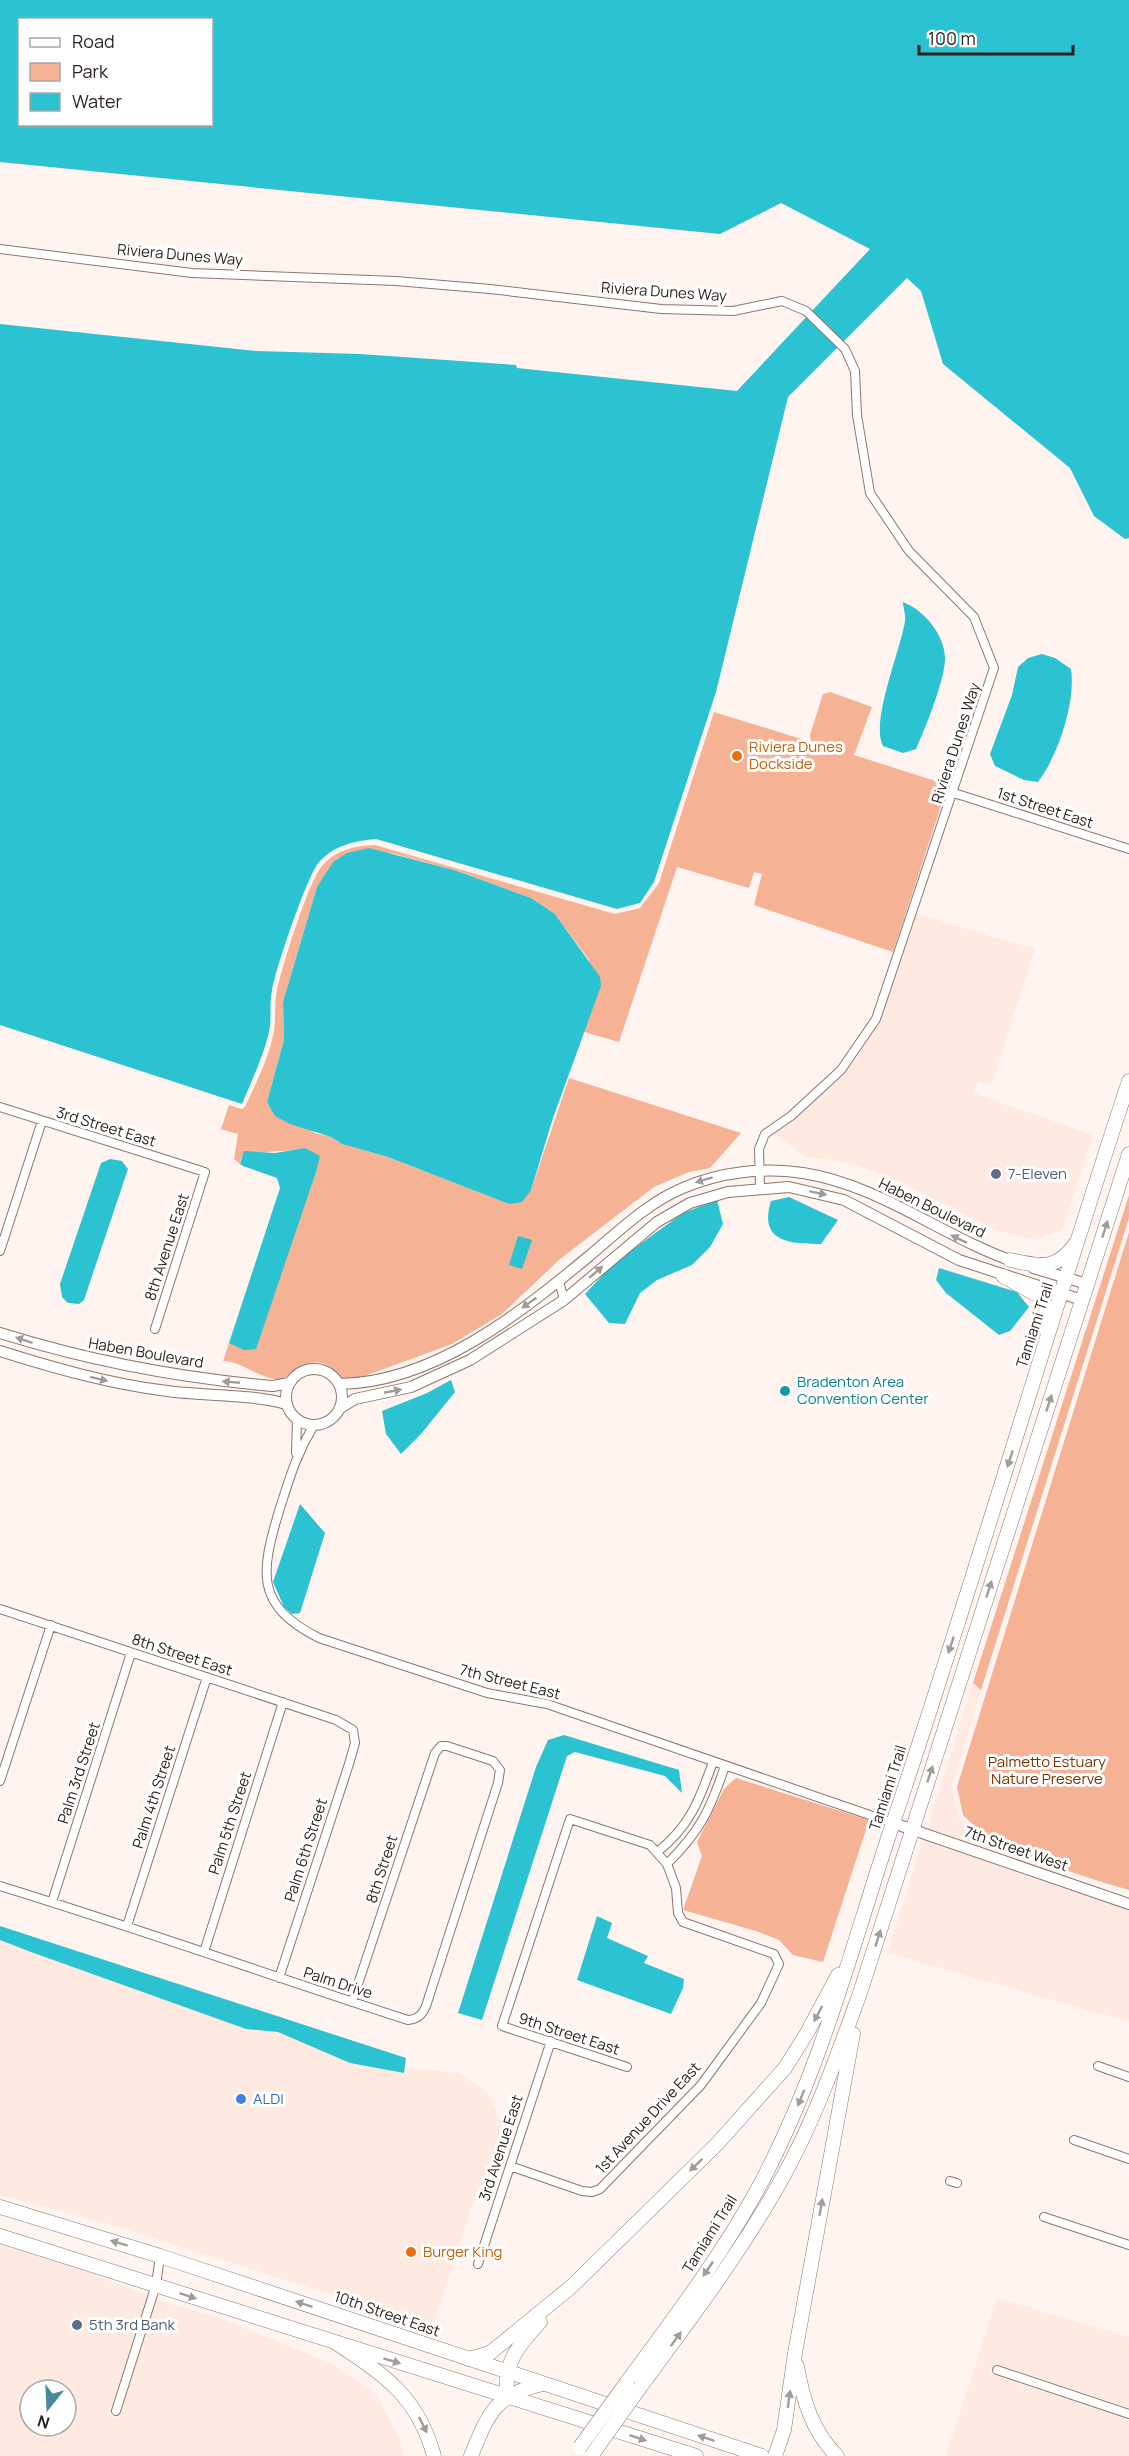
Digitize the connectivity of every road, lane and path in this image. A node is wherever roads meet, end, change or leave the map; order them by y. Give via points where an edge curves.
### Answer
1 (0, 249) edge
2 (954, 793) junction
3 (1129, 849) edge
4 (1129, 1081) edge
5 (0, 1107) edge
6 (42, 1121) junction
7 (1129, 1154) edge
8 (762, 1171) junction
9 (205, 1172) joint
10 (760, 1188) junction
11 (1080, 1236) junction
12 (0, 1251) edge
13 (1010, 1260) junction
14 (1003, 1276) junction
15 (1068, 1278) junction
16 (559, 1281) junction
17 (1087, 1284) junction
18 (1063, 1294) junction
19 (564, 1300) junction
20 (1082, 1300) junction
21 (155, 1329) dead end
22 (0, 1333) edge
23 (1047, 1343) junction
24 (0, 1351) edge
25 (289, 1383) junction
26 (339, 1384) junction
27 (286, 1404) junction
28 (339, 1409) junction
29 (297, 1419) junction
30 (314, 1425) junction
31 (296, 1457) junction
32 (0, 1609) edge
33 (51, 1625) junction
34 (131, 1653) junction
35 (207, 1677) junction
36 (283, 1702) junction
37 (353, 1730) joint
38 (713, 1762) junction
39 (725, 1766) junction
40 (500, 1770) joint
41 (0, 1781) edge
42 (699, 1803) junction
43 (711, 1808) junction
44 (893, 1823) junction
45 (912, 1830) junction
46 (679, 1833) junction
47 (688, 1842) junction
48 (657, 1852) junction
49 (667, 1864) junction
50 (0, 1886) edge
51 (52, 1902) junction
52 (1129, 1904) edge
53 (127, 1926) junction
54 (855, 1944) junction
55 (204, 1952) junction
56 (279, 1978) junction
57 (860, 1994) junction
58 (352, 2002) junction
59 (551, 2041) junction
60 (1098, 2066) dead end
61 (627, 2067) dead end
62 (1129, 2077) edge
63 (1074, 2140) dead end
64 (1129, 2159) edge
65 (510, 2166) junction
66 (0, 2207) edge
67 (1044, 2217) dead end
68 (0, 2236) edge
69 (1129, 2245) edge
70 (160, 2256) junction
71 (478, 2264) dead end
72 (156, 2285) junction
73 (571, 2287) junction
74 (336, 2343) junction
75 (795, 2353) junction
76 (468, 2359) junction
77 (997, 2370) dead end
78 (508, 2373) junction
79 (543, 2384) junction
80 (507, 2396) junction
81 (116, 2411) dead end
82 (1129, 2414) edge
83 (585, 2453) edge
84 (434, 2456) edge
85 (471, 2456) edge
86 (696, 2456) edge
87 (762, 2456) edge
88 (776, 2456) edge
89 (837, 2456) edge

1 - 2 street, Riviera Dunes Way via 192,273 396,281 661,309 733,311 782,301 806,311 845,349 855,371 857,415 870,493 909,551 974,617 994,668
2 - 3 street, 1st Street East
2 - 8 street, Riviera Dunes Way via 876,1019 841,1071 765,1134 759,1149
4 - 11 main road, Tamiami Trail
5 - 6 street, 3rd Street East
6 - 9 street, 3rd Street East
6 - 12 street
17 -> 7 main road, Tamiami Trail
8 - 10 street
13 -> 8 street, Haben Boulevard via 848,1185 803,1173
8 -> 16 street, Haben Boulevard via 720,1176 673,1193 636,1216
9 - 21 street, 8th Avenue East
10 -> 14 street, Haben Boulevard via 789,1187 844,1200 934,1249
19 -> 10 street, Haben Boulevard via 638,1235 674,1211 714,1195
11 - 13 main road via 1062,1259 1052,1264
11 - 15 main road, Tamiami Trail
13 - 15 street, Haben Boulevard
14 - 18 street, Haben Boulevard
14 - 23 main road via 1041,1297
15 - 17 street, Haben Boulevard
15 - 18 main road, Tamiami Trail
16 - 19 street
16 -> 26 street, Haben Boulevard via 442,1356 396,1375
17 - 20 main road, Tamiami Trail
18 - 20 street, Haben Boulevard
18 - 23 main road, Tamiami Trail
28 -> 19 street, Haben Boulevard via 355,1399 411,1387 446,1373 497,1345
45 -> 20 main road, Tamiami Trail
25 -> 22 street, Haben Boulevard via 263,1385 155,1373
23 -> 44 main road, Tamiami Trail
24 -> 27 street via 119,1384
25 - 26 street via 301,1371 310,1369 326,1372
25 - 27 street
26 - 28 street
27 - 29 street
28 - 30 street via 328,1420
29 - 30 street
29 - 31 street, 7th Street East
30 - 31 street, 7th Street East
31 - 38 street, 7th Street East via 267,1551 265,1575 280,1612 299,1628 487,1693 547,1704
32 - 33 street, 8th Street East
33 - 34 street, 8th Street East
33 - 41 street
34 - 35 street, 8th Street East
34 - 51 street, Palm 3rd Street
35 - 36 street, 8th Street East
35 - 53 street, Palm 4th Street
36 - 37 street, 8th Street East
36 - 55 street, Palm 5th Street
37 - 56 street, Palm 6th Street via 355,1743 349,1764
38 - 39 street, 7th Street East
38 - 42 street
39 - 43 street
39 - 44 street, 7th Street East
40 - 58 street, Palm Drive via 423,2013 408,2020
40 - 58 street, 8th Street via 493,1761 441,1746 435,1753
42 - 43 street
42 - 46 street
43 - 47 street
44 - 45 street, 7th Street West
44 - 54 main road, Tamiami Trail
45 - 52 street, 7th Street West
57 -> 45 main road, Tamiami Trail
46 - 47 street
46 - 48 street
47 - 49 street
48 - 49 street
48 - 59 street, 9th Street East via 650,1845 570,1819 502,2026
49 - 65 street, 1st Avenue Drive East via 682,1922 774,1954 779,1965 761,2003 701,2085 600,2189 582,2191
50 - 51 street, Palm Drive
51 - 53 street, Palm Drive
53 - 55 street, Palm Drive
54 -> 73 main road via 807,2033 778,2076 717,2144
54 -> 83 main road, Tamiami Trail, bridge via 814,2066 761,2182 698,2285 627,2382
55 - 56 street, Palm Drive
56 - 58 street, Palm Drive
75 -> 57 main road
83 -> 57 main road, Tamiami Trail, bridge via 641,2386 735,2257 790,2162 826,2085
59 - 61 street, 9th Street East
59 - 65 street, 3rd Avenue East
60 - 62 street
63 - 64 street
65 - 71 street, 3rd Avenue East
70 -> 66 main road, 10th Street East
67 - 69 street
68 - 72 main road
70 - 72 street
76 -> 70 main road, 10th Street East
72 -> 74 main road
72 - 81 street
73 - 76 main road via 490,2353
73 - 78 main road via 514,2352
74 -> 80 main road
74 -> 84 main road via 380,2372 399,2390 418,2414
88 -> 75 main road via 784,2430
75 - 89 main road via 807,2408
76 - 78 main road, 10th Street East
77 - 82 street
78 - 79 main road, 10th Street East
78 - 80 main road
79 - 80 main road
87 -> 79 main road, 10th Street East
80 - 85 main road via 487,2417
80 -> 86 main road

